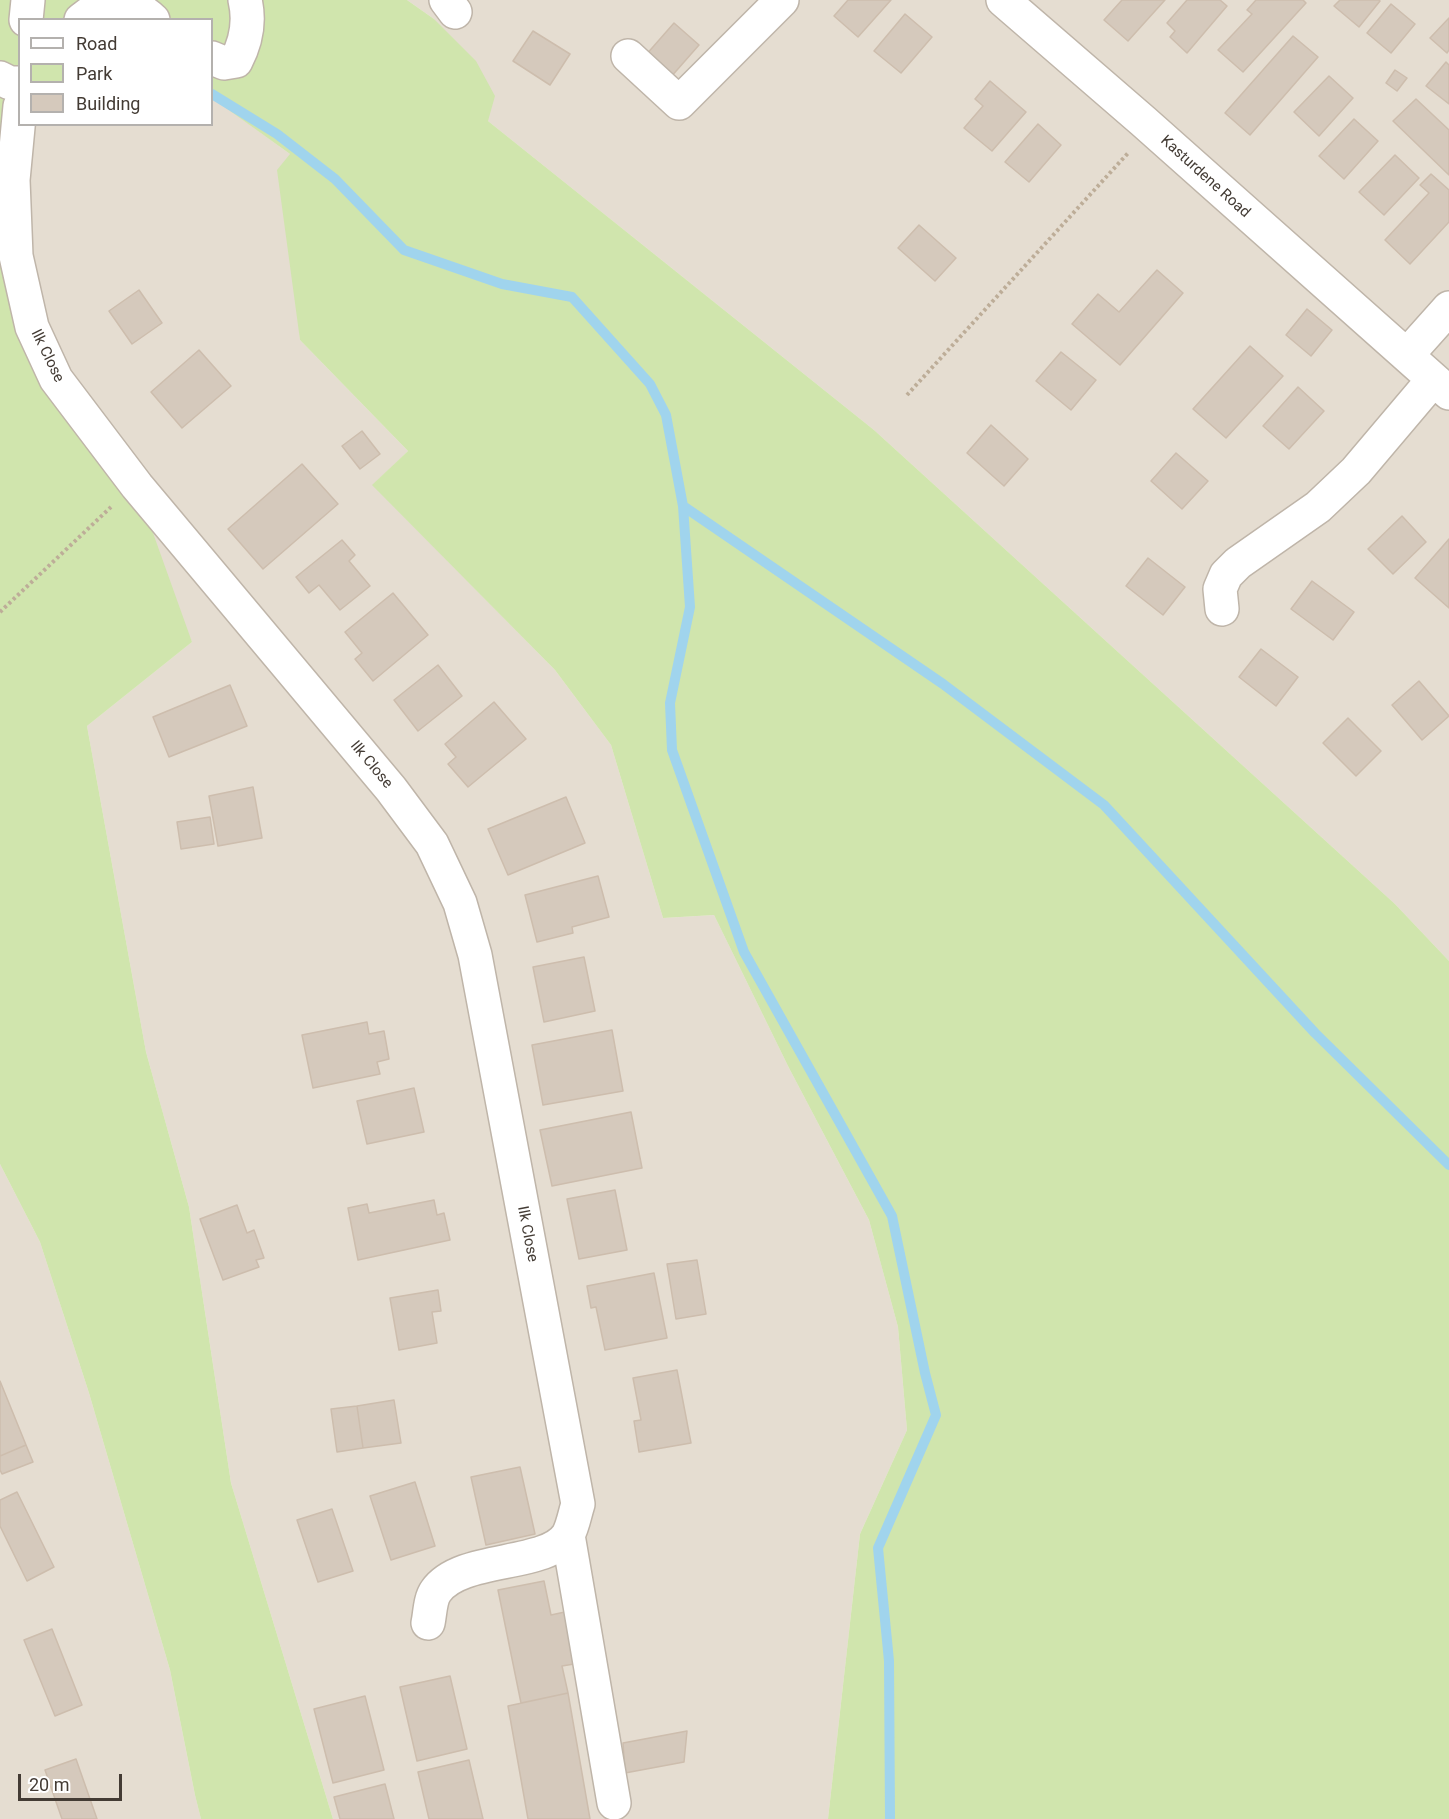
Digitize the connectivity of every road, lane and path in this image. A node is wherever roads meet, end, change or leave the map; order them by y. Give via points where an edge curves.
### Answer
1 (28, 0) edge
2 (245, 0) edge
3 (782, 0) edge
4 (1003, 0) edge
5 (26, 18) edge
6 (84, 18) edge
7 (151, 18) edge
8 (628, 56) dead end
9 (213, 58) edge
10 (0, 78) edge
11 (18, 83) edge
12 (18, 124) edge
13 (1150, 128) junction
14 (1449, 308) edge
15 (1407, 355) junction
16 (1441, 386) edge
17 (907, 395) dead end
18 (117, 501) dead end
19 (1222, 609) dead end
20 (0, 612) edge
21 (568, 1535) junction
22 (428, 1623) dead end
23 (614, 1803) dead end

1 - 5 street
2 - 9 street via 248,12 244,46 236,61 224,63
3 - 8 street via 679,103
4 - 13 street, Kasturdene Road
6 - 7 street via 108,3 128,5
10 - 11 street
12 - 21 street, Ilk Close via 12,180 16,256 32,327 56,379 137,486 392,789 432,844 460,903 475,955 578,1504
13 - 15 street, Kasturdene Road
13 - 17 path
14 - 15 street
15 - 16 street, Kasturdene Road
16 - 19 street via 1318,507 1238,562 1220,589
18 - 20 path
21 - 22 street via 552,1550 450,1578 434,1593
21 - 23 street

